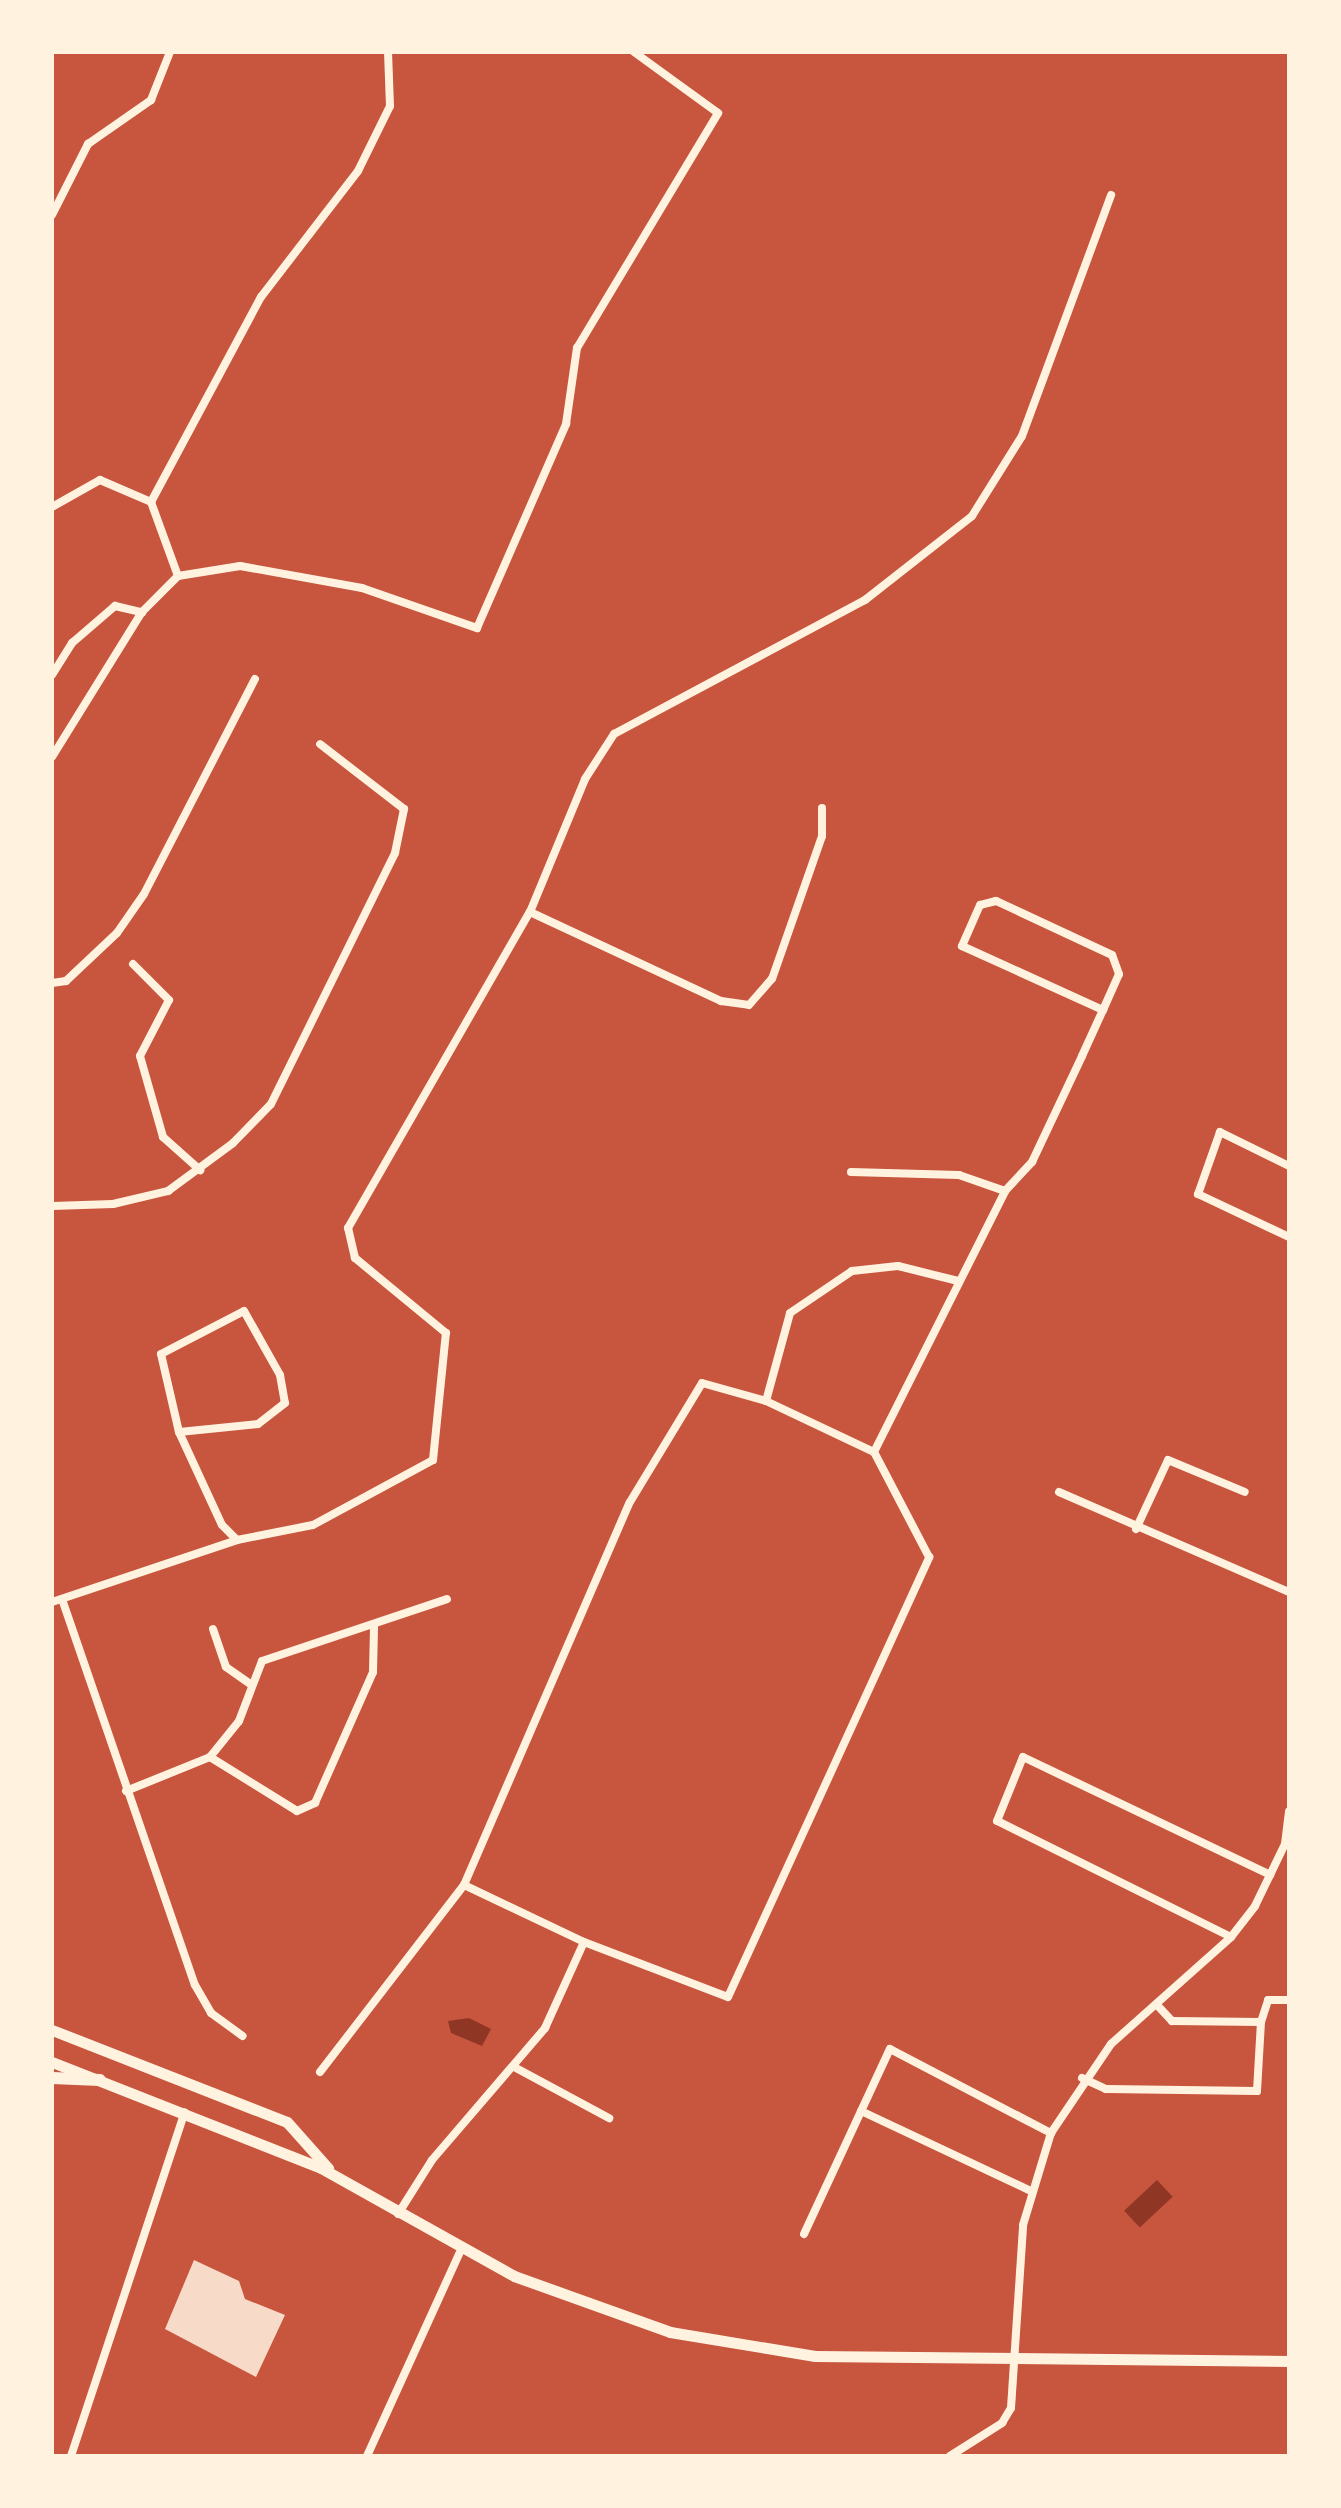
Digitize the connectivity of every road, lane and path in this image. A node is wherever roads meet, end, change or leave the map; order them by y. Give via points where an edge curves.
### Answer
1 (170, 52) edge
2 (388, 52) edge
3 (634, 52) edge
4 (1111, 195) dead end
5 (52, 215) edge
6 (151, 502) junction
7 (52, 507) edge
8 (178, 576) junction
9 (142, 612) junction
10 (52, 675) edge
11 (255, 679) dead end
12 (54, 743) edge
13 (320, 744) dead end
14 (52, 757) edge
15 (822, 808) dead end
16 (530, 912) junction
17 (133, 964) dead end
18 (52, 983) edge
19 (1103, 1010) junction
20 (1289, 1166) edge
21 (200, 1170) junction
22 (851, 1172) dead end
23 (1005, 1191) junction
24 (52, 1206) edge
25 (1289, 1237) edge
26 (958, 1281) junction
27 (766, 1401) junction
28 (179, 1432) junction
29 (874, 1452) junction
30 (1059, 1492) dead end
31 (1245, 1492) dead end
32 (1136, 1529) junction
33 (237, 1540) junction
34 (1289, 1592) edge
35 (447, 1599) dead end
36 (52, 1602) edge
37 (63, 1602) junction
38 (374, 1627) junction
39 (213, 1629) dead end
40 (250, 1684) junction
41 (210, 1757) junction
42 (126, 1791) junction
43 (1289, 1811) edge
44 (1284, 1853) edge
45 (1270, 1875) junction
46 (464, 1885) junction
47 (1231, 1937) junction
48 (584, 1942) junction
49 (1289, 2000) edge
50 (1156, 2004) junction
51 (1261, 2022) junction
52 (52, 2030) edge
53 (243, 2036) dead end
54 (52, 2062) edge
55 (516, 2068) junction
56 (320, 2072) dead end
57 (52, 2078) edge
58 (1082, 2078) junction
59 (100, 2080) junction
60 (861, 2111) junction
61 (185, 2112) junction
62 (609, 2118) dead end
63 (1051, 2133) junction
64 (336, 2178) junction
65 (1031, 2191) junction
66 (398, 2214) junction
67 (804, 2234) dead end
68 (461, 2250) junction
69 (1018, 2359) junction
70 (1289, 2361) edge
71 (71, 2456) edge
72 (367, 2456) edge
73 (950, 2456) edge

1 - 5 street via 151,100 88,144
2 - 6 street via 390,106 370,146 261,297
3 - 8 street via 718,113 577,348 560,438 477,628 362,588 240,566
4 - 16 street via 1022,436 972,516 865,600 614,734 585,779
6 - 7 street via 100,480
6 - 8 street
8 - 9 street
9 - 10 street via 115,606 72,643
9 - 12 street
11 - 18 street via 117,933 66,981
12 - 14 street
13 - 21 street via 404,809 395,853 271,1104
15 - 16 street via 822,836 772,979 749,1005 721,1001
16 - 33 street via 348,1228 355,1258 446,1333 433,1460 313,1525
17 - 21 street via 169,1000 140,1056 163,1137
19 - 19 street via 962,946 980,905 996,901 1112,955 1119,974
19 - 23 street via 1032,1162
20 - 25 street via 1220,1132 1198,1194
21 - 24 street via 168,1191 127,1201
22 - 23 street via 959,1175
23 - 26 street
26 - 27 street via 898,1266 852,1271 790,1313
26 - 29 street
27 - 29 street
27 - 46 street via 702,1383 630,1502
28 - 28 street via 161,1354 244,1311 280,1375 285,1403 258,1424
28 - 33 street via 222,1525
29 - 48 street via 929,1557 728,1997
30 - 32 street
31 - 32 street via 1168,1460
32 - 34 street
33 - 37 street
35 - 38 street
36 - 37 street
37 - 42 street
38 - 40 street via 262,1661
38 - 41 street via 373,1672 315,1803 297,1811
39 - 40 street via 226,1667
40 - 41 street via 239,1721
41 - 42 street
42 - 53 street via 195,1985 211,2013
43 - 44 street
44 - 45 street
45 - 47 street
45 - 47 street via 1023,1757 997,1821
46 - 48 street
46 - 56 street
47 - 50 street
48 - 55 street via 545,2028
49 - 51 street via 1268,2000
50 - 51 street via 1172,2021
50 - 58 street
51 - 58 street via 1257,2091 1106,2089
52 - 64 street via 287,2122
54 - 59 street
55 - 62 street
55 - 66 street via 432,2160
57 - 59 main road
58 - 63 street
59 - 61 street
60 - 63 street via 890,2049
60 - 65 street
60 - 67 street
61 - 64 street
61 - 71 street
63 - 65 street
64 - 66 street
65 - 69 street
66 - 68 street
68 - 69 street via 599,2312 714,2342 815,2356
68 - 72 street
69 - 70 street
69 - 73 street via 1007,2418

